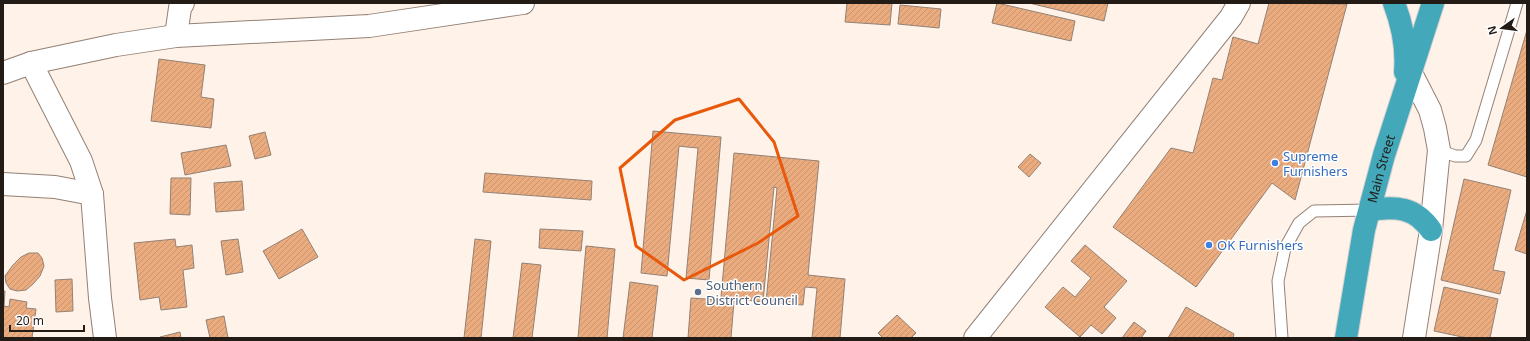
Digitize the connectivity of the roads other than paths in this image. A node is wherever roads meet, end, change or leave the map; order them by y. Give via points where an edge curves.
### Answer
1 (183, 3) edge
2 (523, 3) edge
3 (1239, 3) edge
4 (1394, 3) edge
5 (1433, 3) edge
6 (1517, 3) edge
7 (176, 36) junction
8 (31, 63) junction
9 (1410, 72) junction
10 (3, 73) edge
11 (1402, 97) junction
12 (1439, 150) junction
13 (3, 184) edge
14 (92, 194) junction
15 (1370, 210) junction
16 (1431, 230) junction
17 (105, 338) edge
18 (975, 338) edge
19 (1282, 338) edge
20 (1346, 338) edge
21 (1414, 338) edge

1 - 7 street
2 - 7 street via 368,26
3 - 18 street via 1231,17
4 - 11 highway via 1401,26 1406,60
5 - 9 highway, Main Street
6 - 12 lane via 1476,140 1466,156 1455,156
7 - 8 street via 116,45
8 - 10 street
8 - 14 street via 81,161
9 - 11 highway, Main Street
9 - 12 street via 1430,110
11 - 15 highway, Main Street
12 - 16 street
13 - 14 street via 55,187
14 - 17 street
15 - 16 highway via 1394,207 1402,209 1424,221
15 - 19 lane via 1314,211 1299,223 1285,248 1278,281
15 - 20 highway, Main Street
16 - 21 street

